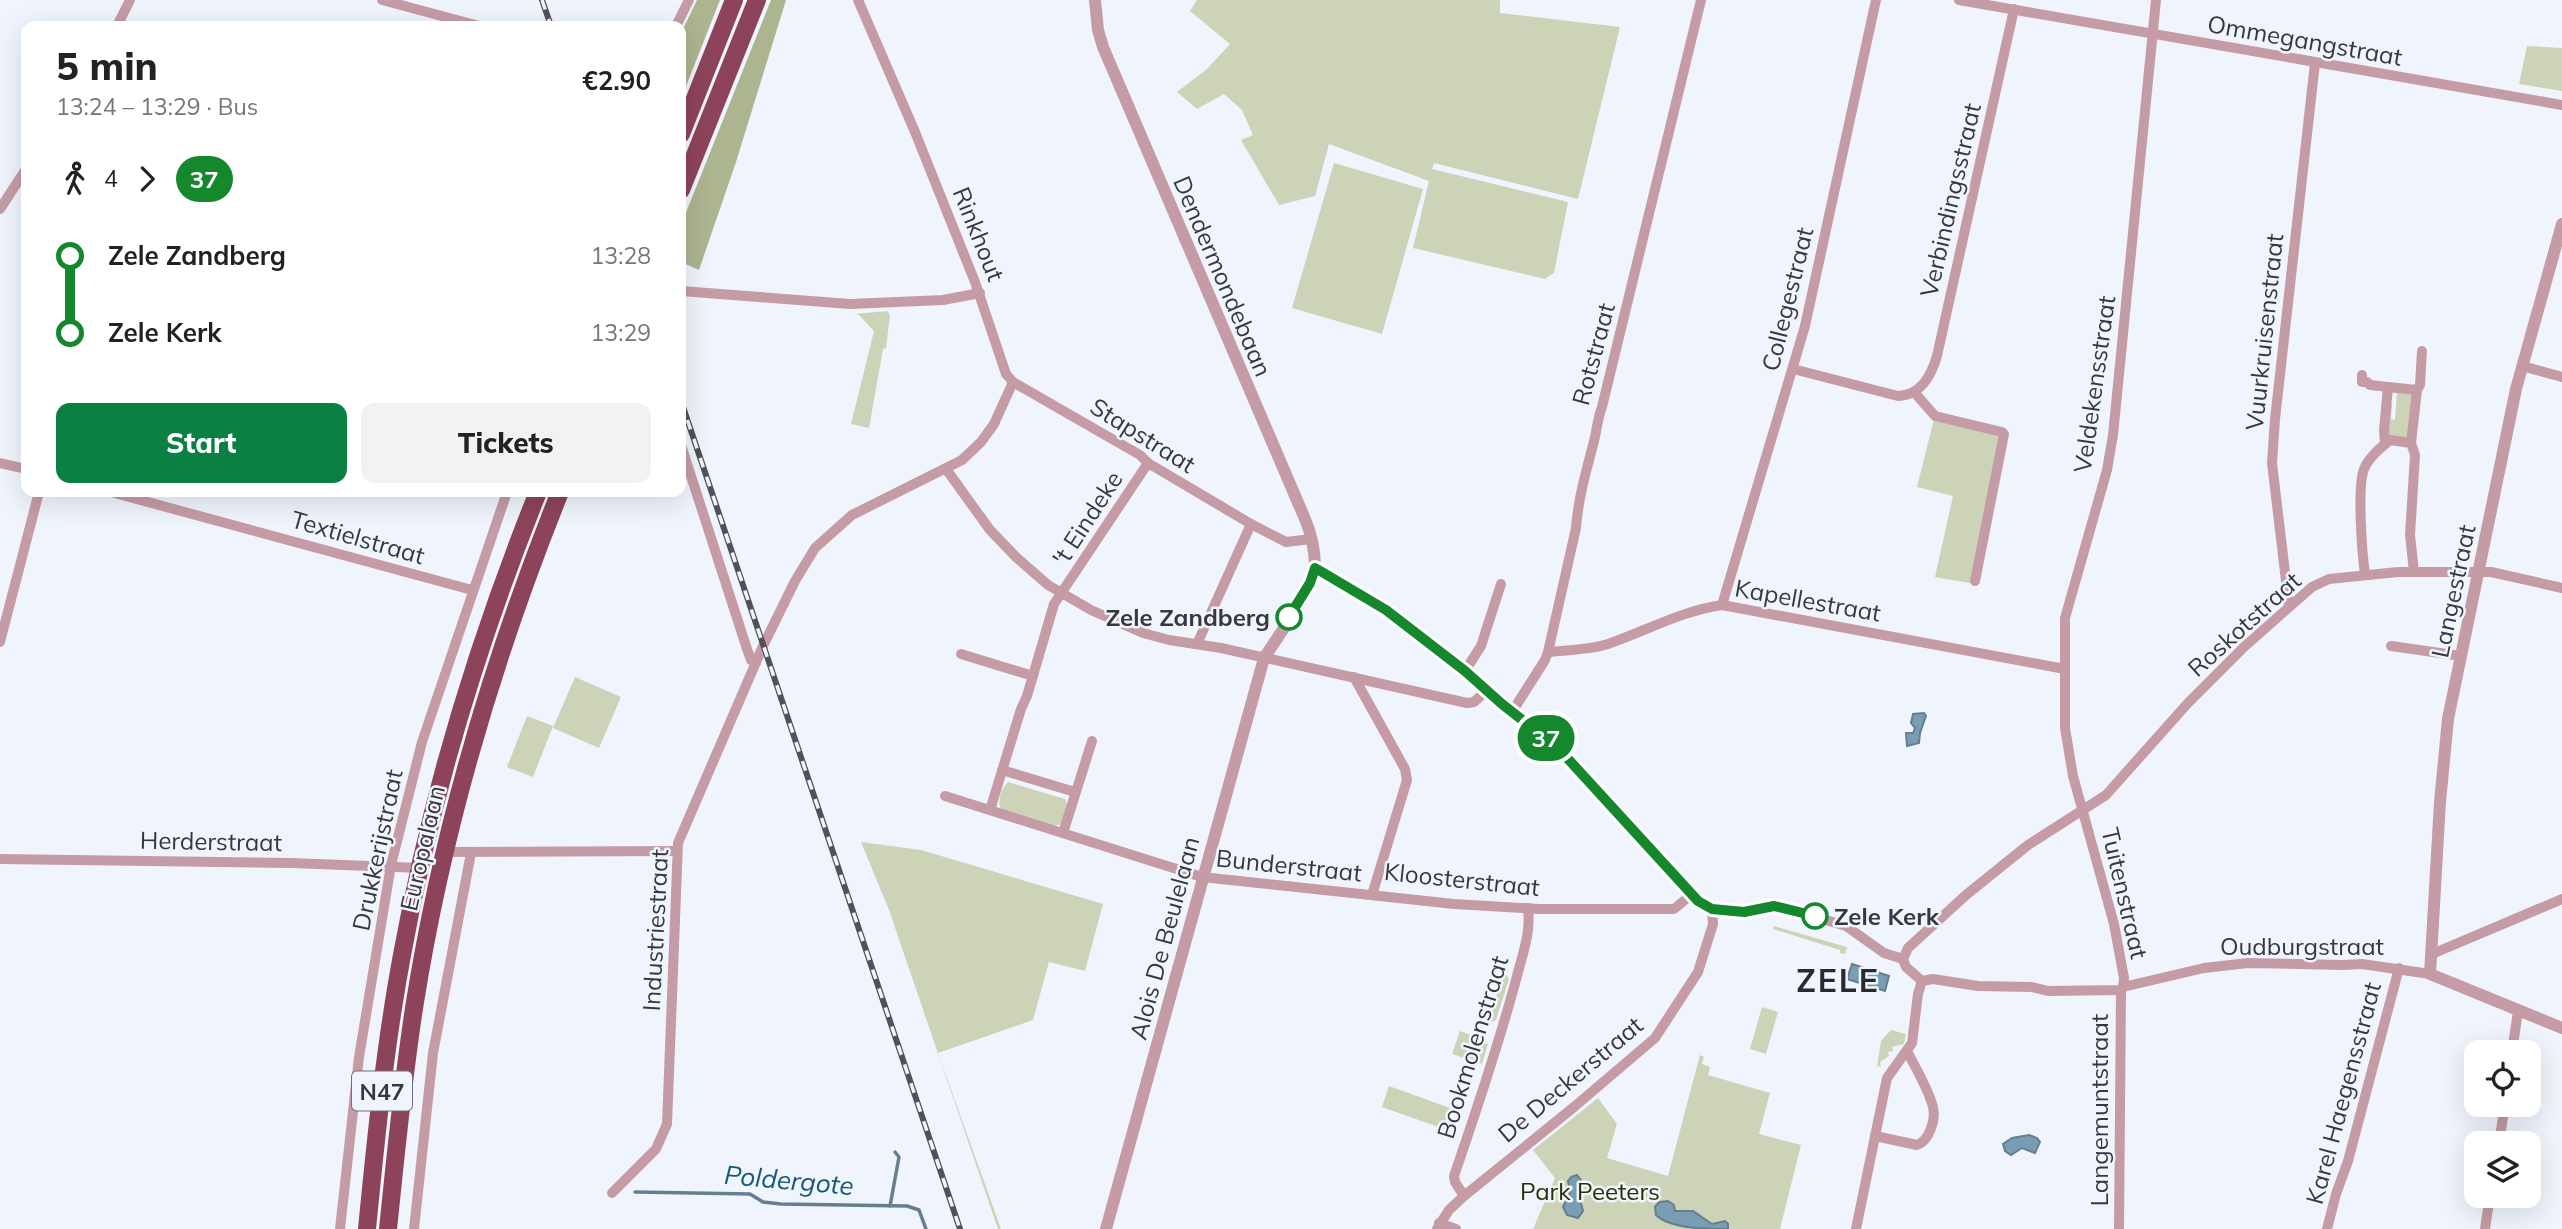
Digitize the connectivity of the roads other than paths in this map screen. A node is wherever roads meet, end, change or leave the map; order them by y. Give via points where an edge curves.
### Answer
1 (130, 0) edge
2 (382, 0) edge
3 (689, 0) edge
4 (734, 0) edge
5 (757, 0) edge
6 (1096, 0) edge
7 (1701, 0) edge
8 (1876, 0) edge
9 (1959, 0) edge
10 (2156, 0) edge
11 (862, 2) edge
12 (2014, 9) junction
13 (120, 21) edge
14 (461, 21) edge
15 (679, 21) edge
16 (2153, 34) junction
17 (2315, 63) junction
18 (2562, 105) edge
19 (686, 121) edge
20 (21, 177) edge
21 (686, 178) edge
22 (0, 209) edge
23 (2562, 224) edge
24 (2560, 240) edge
25 (686, 291) edge
26 (980, 293) junction
27 (2421, 351) dead end
28 (2522, 366) junction
29 (1793, 369) junction
30 (2362, 375) dead end
31 (2562, 377) edge
32 (1013, 382) junction
33 (2388, 387) junction
34 (2417, 390) junction
35 (1914, 392) junction
36 (2411, 443) junction
37 (2385, 444) junction
38 (686, 460) edge
39 (0, 463) edge
40 (1148, 463) junction
41 (21, 468) edge
42 (946, 468) junction
43 (38, 497) edge
44 (129, 497) edge
45 (505, 497) edge
46 (536, 497) edge
47 (558, 497) edge
48 (1251, 524) junction
49 (1311, 539) junction
50 (1315, 568) junction
51 (2414, 572) junction
52 (2479, 572) junction
53 (2365, 574) junction
54 (1975, 581) dead end
55 (1501, 584) dead end
56 (2562, 588) edge
57 (472, 590) junction
58 (1061, 595) junction
59 (1722, 605) junction
60 (2289, 606) junction
61 (0, 642) edge
62 (1197, 643) junction
63 (2391, 646) dead end
64 (1548, 652) junction
65 (961, 654) dead end
66 (2461, 656) junction
67 (1264, 658) junction
68 (756, 663) junction
69 (2065, 669) junction
70 (1465, 671) junction
71 (1033, 676) junction
72 (1354, 677) junction
73 (1486, 691) junction
74 (1512, 712) junction
75 (1092, 741) dead end
76 (1002, 770) junction
77 (1075, 792) junction
78 (945, 796) dead end
79 (2084, 809) junction
80 (990, 810) junction
81 (1063, 833) junction
82 (677, 851) junction
83 (446, 852) junction
84 (471, 853) junction
85 (0, 859) edge
86 (391, 865) junction
87 (421, 868) junction
88 (1202, 877) junction
89 (1372, 895) junction
90 (1691, 895) junction
91 (2562, 899) edge
92 (1528, 908) junction
93 (1712, 909) junction
94 (2432, 954) junction
95 (1903, 959) junction
96 (2399, 968) junction
97 (2430, 974) junction
98 (1922, 981) junction
99 (2122, 989) junction
100 (2518, 1011) junction
101 (2562, 1028) edge
102 (2514, 1040) edge
103 (1907, 1051) junction
104 (1875, 1136) junction
105 (611, 1193) dead end
106 (1464, 1196) junction
107 (2488, 1208) edge
108 (1438, 1226) edge
109 (340, 1229) edge
110 (367, 1229) edge
111 (388, 1229) edge
112 (414, 1229) edge
113 (1107, 1229) edge
114 (1456, 1229) edge
115 (1856, 1229) edge
116 (2119, 1229) edge
117 (2327, 1229) edge
118 (2486, 1229) edge

1 - 13 street
2 - 14 street
3 - 15 street
4 - 19 highway
5 - 21 highway
6 - 49 street, Dendermondebaan via 1103,47
7 - 64 street, Rotstraat via 1598,417
8 - 29 street, Collegestraat
9 - 12 street, Ommegangstraat
10 - 16 street, Veldekensstraat
11 - 26 street, Rinkhout
12 - 16 street, Ommegangstraat
12 - 35 street, Verbindingsstraat via 1937,355 1927,381
16 - 17 street, Ommegangstraat
16 - 69 street, Veldekensstraat via 2113,435 2067,605
17 - 18 street, Ommegangstraat
17 - 60 street, Vuurkruisenstraat via 2274,419 2272,463
20 - 22 street
23 - 24 street, Langestraat
24 - 28 street, Langestraat
25 - 26 street via 850,304 943,300
26 - 32 street, Rinkhout via 1002,365
27 - 34 street
28 - 31 street
28 - 52 street, Langestraat
29 - 35 street via 1887,395
29 - 59 street, Collegestraat
30 - 33 street via 2362,382
32 - 40 street, Stapstraat
32 - 42 street via 985,437 962,460
33 - 34 street
33 - 37 street
34 - 36 street
35 - 54 street via 1935,416 2004,434
36 - 37 street via 2390,440
36 - 51 street via 2415,455 2410,535
37 - 53 street via 2363,471
38 - 68 street via 747,649
39 - 41 street
40 - 48 street, Stapstraat
40 - 58 street, 't Eindeke
42 - 58 street via 989,530
42 - 68 street, Industriestraat via 852,515 816,548
43 - 61 street
44 - 57 street, Textielstraat
45 - 57 street, Drukkerijstraat
46 - 87 highway, Europalaan / N47 via 475,664
47 - 83 highway, Europalaan / N47 via 494,674
48 - 49 street, Stapstraat via 1286,542
48 - 62 street
49 - 50 street, Dendermondebaan
50 - 67 street, Alois De Beulelaan
50 - 70 street via 1386,610
51 - 52 street, Roskotstraat
51 - 53 street, Roskotstraat
52 - 56 street, Roskotstraat
52 - 66 street, Langestraat
53 - 60 street, Roskotstraat via 2329,579
55 - 70 street via 1481,646
57 - 86 street, Drukkerijstraat via 422,742
58 - 62 street via 1143,633
58 - 71 street, 't Eindeke via 1052,608
59 - 64 street, Kapellestraat via 1665,620 1606,645
59 - 69 street, Kapellestraat
60 - 79 street, Roskotstraat via 2188,703 2106,795
62 - 67 street
63 - 66 street
64 - 74 street, Rotstraat
65 - 71 street
66 - 94 street, Langestraat via 2440,794
67 - 72 street
67 - 88 street, Alois De Beulelaan
68 - 82 street, Industriestraat
69 - 79 street, Veldekensstraat via 2065,728
70 - 73 street
71 - 76 street, 't Eindeke
72 - 73 street via 1467,703
72 - 89 street, Kloosterstraat via 1407,780
73 - 74 street
74 - 90 street via 1575,765
75 - 77 street
76 - 77 street
76 - 80 street, 't Eindeke
77 - 81 street
78 - 80 street, Bunderstraat
79 - 95 street, Roskotstraat via 1972,889 1908,948
79 - 99 street, Tuitenstraat via 2114,924
80 - 81 street, Bunderstraat
81 - 88 street, Bunderstraat
82 - 84 street
82 - 105 street, Industriestraat via 667,1124 656,1149
83 - 84 street
83 - 111 highway, Europalaan / N47 via 415,1000
84 - 112 street via 433,1053
85 - 86 street, Herderstraat
86 - 87 street, Herderstraat
86 - 109 street, Drukkerijstraat via 359,1057
87 - 110 highway, Europalaan / N47 via 387,1046
88 - 89 street, Bunderstraat
88 - 113 street, Alois De Beulelaan
89 - 92 street, Kloosterstraat
90 - 92 street, Kloosterstraat via 1674,909
90 - 93 street
91 - 94 street
92 - 106 street, Bookmolenstraat via 1530,927 1514,990 1454,1176
93 - 95 street via 1789,909 1846,926 1884,953
93 - 106 street, De Deckerstraat via 1713,924 1698,972 1655,1038
94 - 97 street, Langestraat
95 - 98 street
96 - 97 street, Oudburgstraat
96 - 99 street, Oudburgstraat via 2230,964
96 - 117 street, Karel Haegensstraat
97 - 100 street
98 - 99 street, Oudburgstraat via 2048,991
98 - 103 street
99 - 116 street, Langemuntstraat
100 - 101 street
100 - 102 street
103 - 104 street via 1887,1078
103 - 104 street via 1934,1108 1929,1135 1917,1144
104 - 115 street
106 - 108 street, De Deckerstraat
107 - 118 street
108 - 114 street

